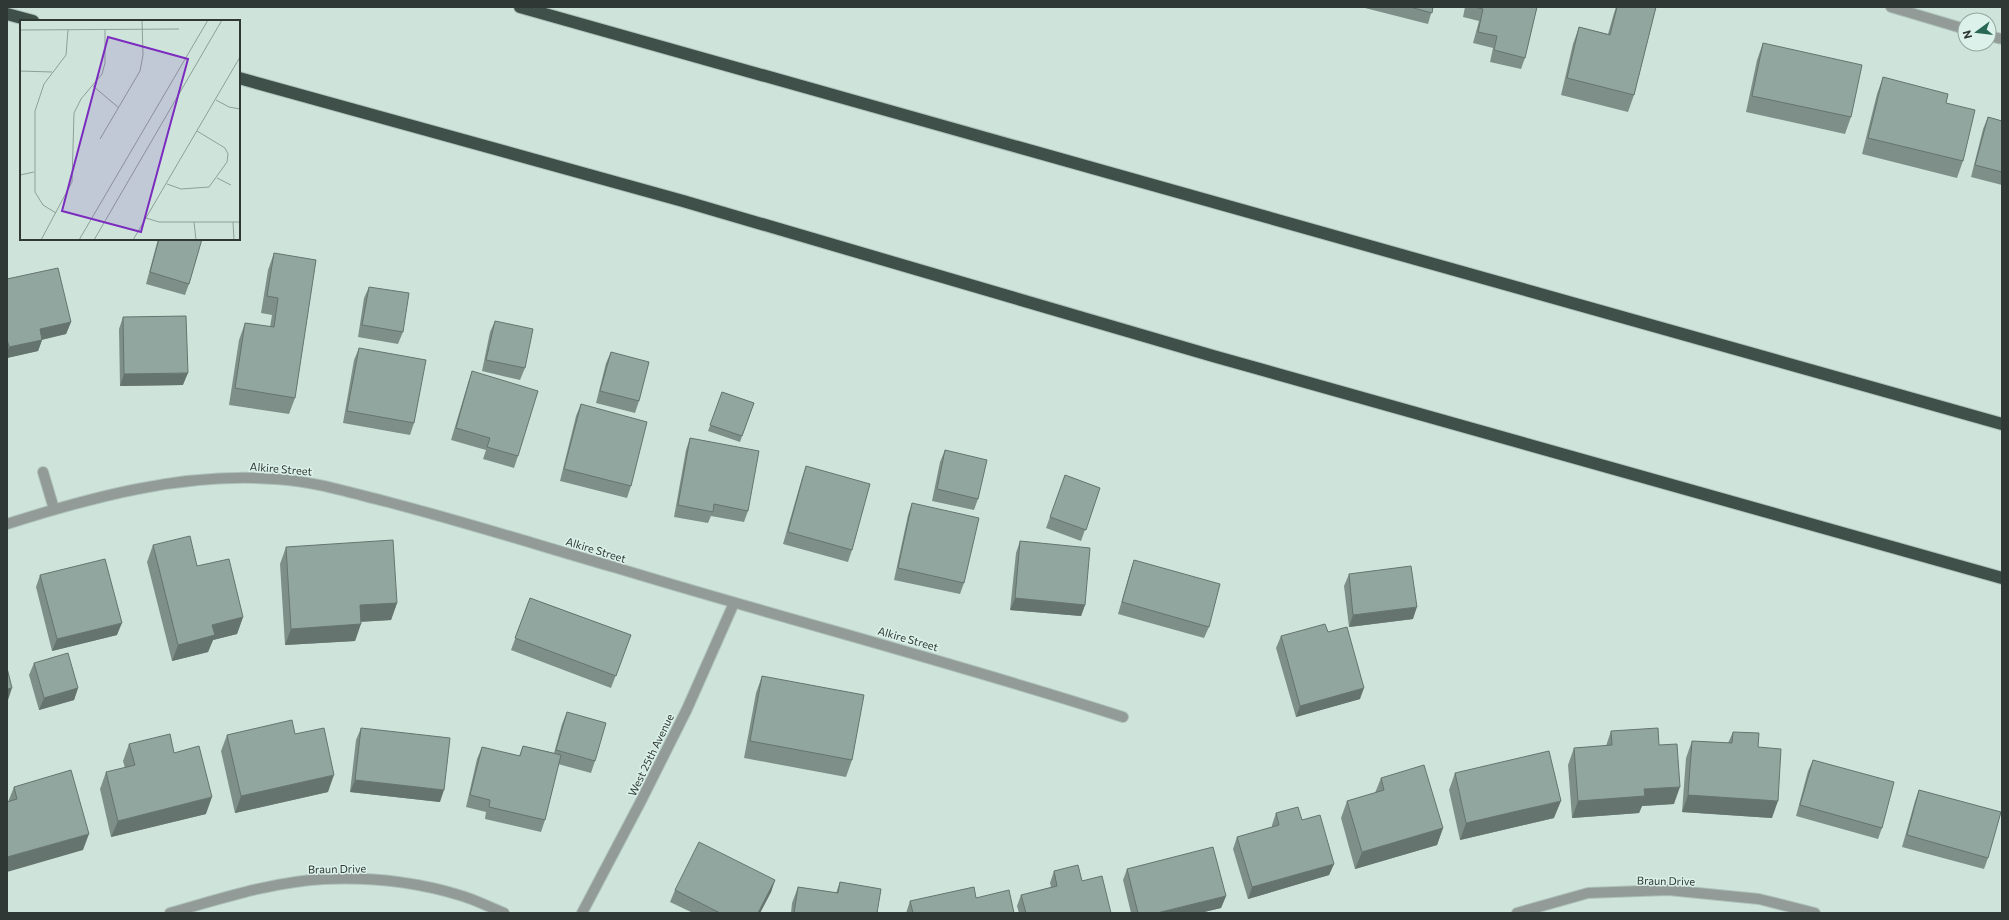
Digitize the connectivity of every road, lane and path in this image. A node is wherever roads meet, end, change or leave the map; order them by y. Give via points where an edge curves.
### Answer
1 (520, 7) edge
2 (1891, 7) edge
3 (7, 14) edge
4 (28, 20) edge
5 (1957, 27) edge
6 (240, 78) edge
7 (2002, 424) edge
8 (43, 472) dead end
9 (54, 509) junction
10 (7, 524) edge
11 (2002, 578) edge
12 (734, 603) junction
13 (1123, 717) dead end
14 (170, 913) edge
15 (504, 913) edge
16 (582, 913) edge
17 (1517, 913) edge
18 (1815, 913) edge

1 - 7 highway
2 - 5 street
3 - 4 highway
6 - 11 highway via 683,201 1213,356
8 - 9 street
9 - 10 street, Alkire Street
9 - 12 street, Alkire Street via 138,490 201,480 276,479 358,494 434,514
12 - 13 street, Alkire Street via 1013,681
12 - 16 street, West 25th Avenue via 659,766
14 - 15 street, Braun Drive via 237,894 283,885 331,880 410,883 460,895
17 - 18 street, Braun Drive via 1588,894 1668,890 1760,899

